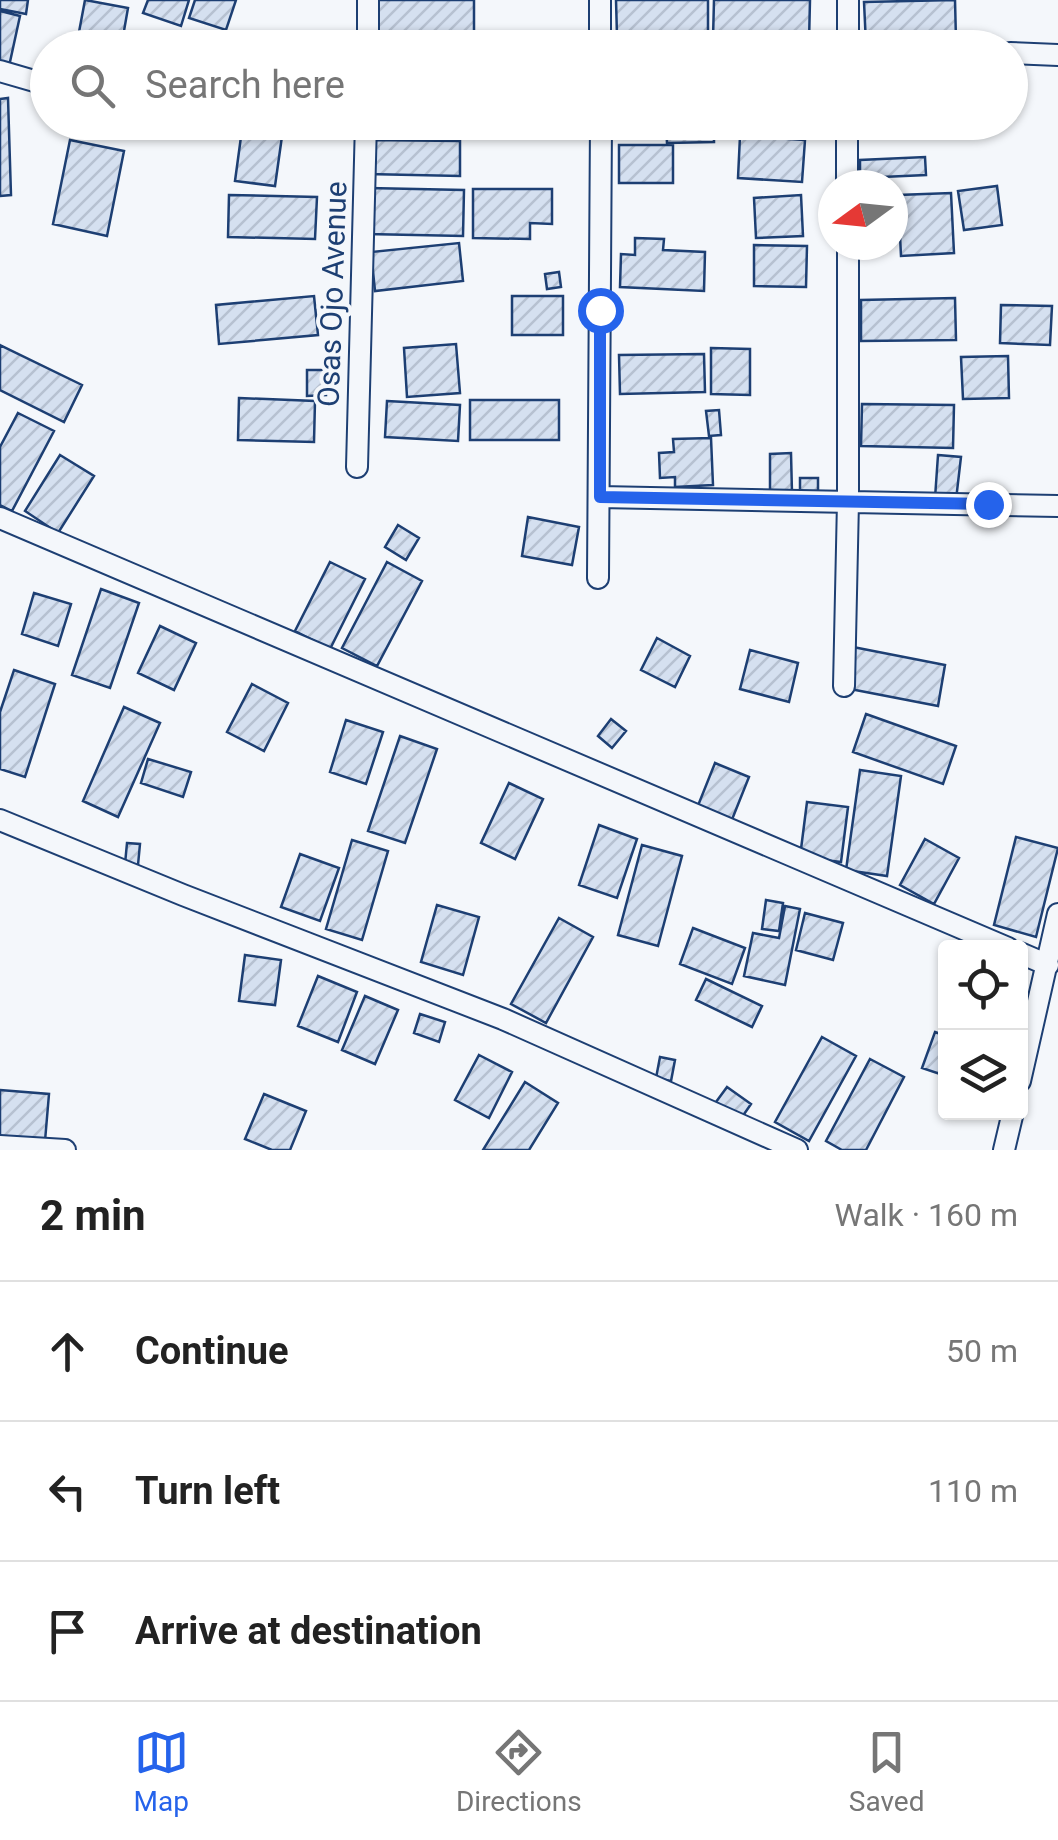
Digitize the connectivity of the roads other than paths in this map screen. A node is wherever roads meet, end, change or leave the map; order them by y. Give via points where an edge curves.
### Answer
1 (368, 0) edge
2 (600, 0) edge
3 (848, 0) edge
4 (368, 30) edge
5 (600, 30) edge
6 (848, 30) edge
7 (1028, 54) edge
8 (1058, 55) edge
9 (0, 71) edge
10 (30, 80) edge
11 (366, 140) edge
12 (601, 140) edge
13 (847, 140) edge
14 (848, 170) edge
15 (848, 260) edge
16 (357, 467) dead end
17 (600, 497) junction
18 (848, 501) junction
19 (1058, 506) edge
20 (0, 518) edge
21 (598, 578) dead end
22 (844, 686) dead end
23 (0, 820) edge
24 (1058, 914) edge
25 (989, 940) edge
26 (1028, 956) edge
27 (1048, 964) junction
28 (1050, 992) edge
29 (1028, 1057) edge
30 (1011, 1120) edge
31 (0, 1146) edge
32 (64, 1150) edge
33 (798, 1150) edge
34 (1004, 1150) edge

1 - 4 street
2 - 5 street
3 - 6 street
7 - 8 street
9 - 10 street
11 - 16 street, Osas Ojo Avenue
12 - 17 street
13 - 14 street
15 - 18 street
17 - 18 street
17 - 21 street
18 - 19 street
18 - 22 street
20 - 25 street
23 - 33 street via 503,1020
24 - 27 street
26 - 27 street
27 - 28 street
28 - 29 street
30 - 34 street
31 - 32 street

